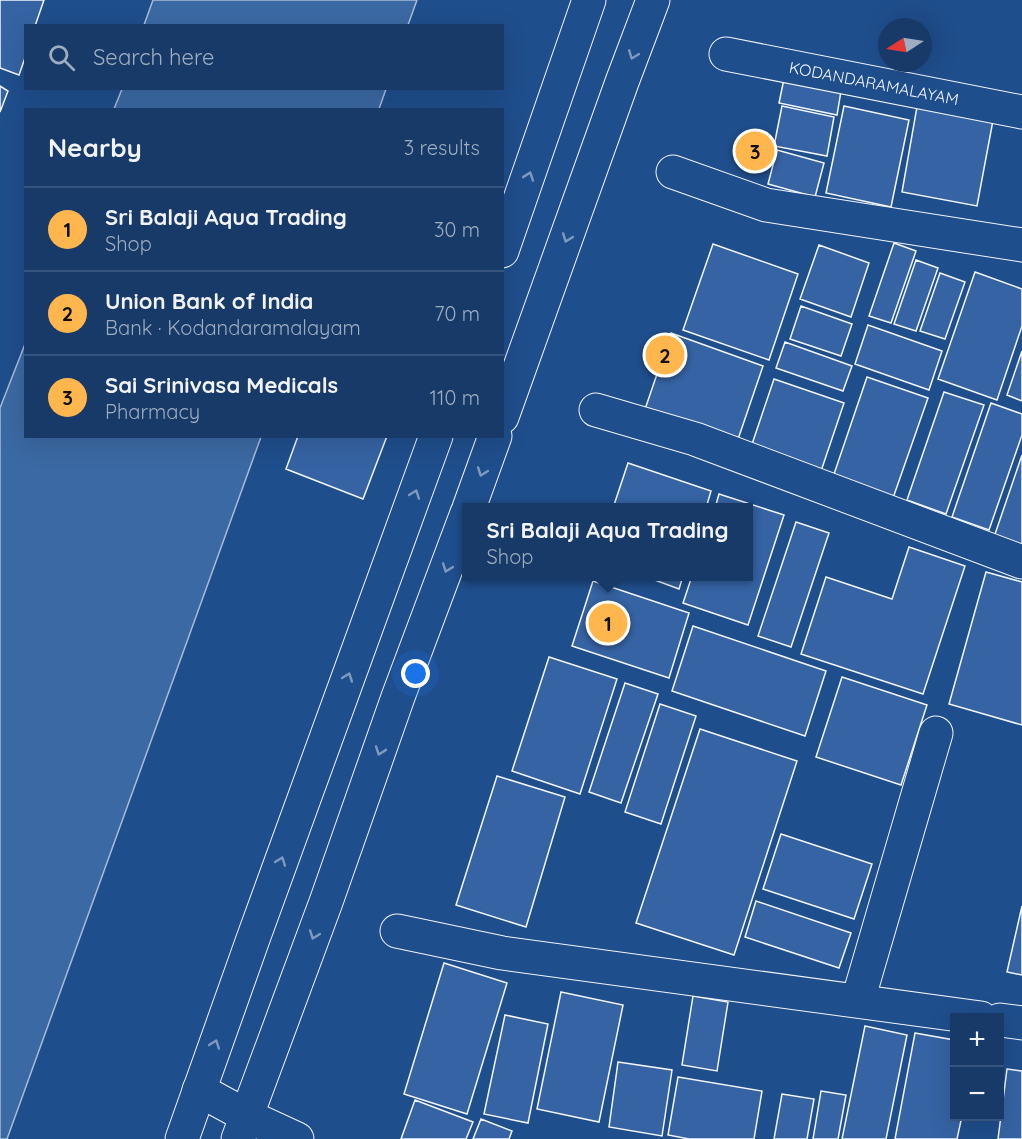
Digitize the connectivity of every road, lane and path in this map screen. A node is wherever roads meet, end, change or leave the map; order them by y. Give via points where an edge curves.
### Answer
1 (589, 0) edge
2 (653, 0) edge
3 (726, 54) dead end
4 (1022, 112) edge
5 (673, 172) dead end
6 (504, 245) edge
7 (1022, 246) edge
8 (596, 410) dead end
9 (504, 411) edge
10 (435, 438) edge
11 (494, 438) edge
12 (470, 503) edge
13 (462, 526) edge
14 (1022, 562) edge
15 (936, 733) dead end
16 (397, 931) dead end
17 (858, 1000) junction
18 (952, 1013) edge
19 (1004, 1021) edge
20 (1022, 1023) edge
21 (199, 1090) junction
22 (243, 1127) edge
23 (182, 1139) edge
24 (297, 1139) edge

6 -> 1 main road
2 -> 9 main road
3 - 4 main road, KODANDARAMALAYAM
5 - 7 main road via 766,205
8 - 14 main road via 695,439
21 -> 10 main road
11 -> 12 main road
13 -> 22 main road
15 - 17 main road
16 - 17 main road via 502,953
17 - 18 main road
19 - 20 main road
21 - 22 main road
21 - 23 main road
22 - 24 main road

